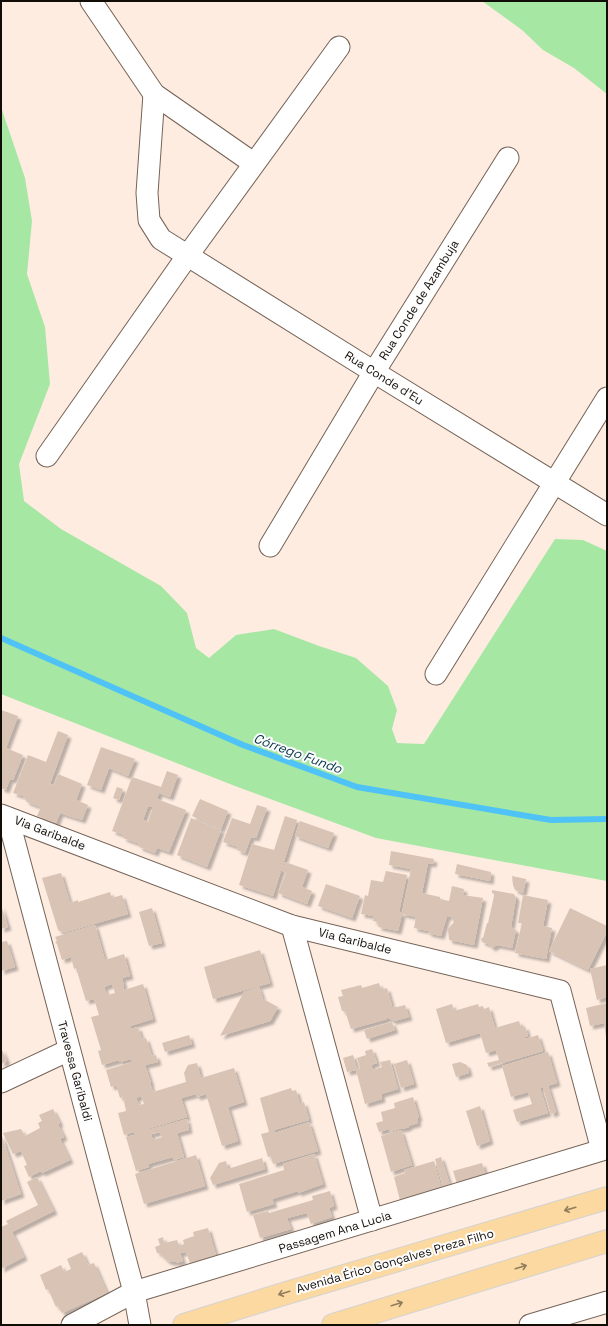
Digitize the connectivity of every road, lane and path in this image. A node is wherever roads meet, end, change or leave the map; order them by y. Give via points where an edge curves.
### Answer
1 (91, 1) edge
2 (339, 46) dead end
3 (154, 94) junction
4 (246, 158) dead end
5 (508, 158) dead end
6 (188, 255) junction
7 (374, 372) junction
8 (607, 398) edge
9 (47, 456) dead end
10 (555, 483) junction
11 (607, 515) edge
12 (270, 546) dead end
13 (436, 674) dead end
14 (4, 816) edge
15 (292, 926) junction
16 (70, 1050) junction
17 (1, 1082) edge
18 (602, 1150) joint
19 (607, 1198) edge
20 (372, 1220) junction
21 (607, 1241) edge
22 (134, 1292) junction
23 (607, 1302) edge
24 (376, 1318) edge
25 (72, 1325) edge
26 (140, 1325) edge
27 (184, 1325) edge
28 (333, 1325) edge
29 (530, 1325) edge

1 - 3 street
2 - 6 street
3 - 4 street
3 - 6 street, Rua Conde d'Eu via 147,193 149,220 161,239
5 - 7 street, Rua Conde de Azambuja
6 - 7 street, Rua Conde d'Eu
6 - 9 street
7 - 10 street, Rua Conde d'Eu
7 - 12 street, Rua Conde de Azambuja
8 - 10 street
10 - 11 street, Rua Conde d'Eu
10 - 13 street
14 - 15 street, Via Garibalde
14 - 16 street, Travessa Garibaldi
15 - 18 street, Via Garibalde via 560,991
15 - 20 street
16 - 17 street
16 - 22 street, Travessa Garibaldi
18 - 20 street, Passagem Ana Lucia
19 -> 27 main road, Avenida Érico Gonçalves Preza Filho via 280,1294
20 - 22 street, Passagem Ana Lucia
24 -> 21 main road
22 - 25 street, Passagem Ana Lucia
22 - 26 street, Travessa Garibaldi
23 - 29 street
24 - 28 main road

